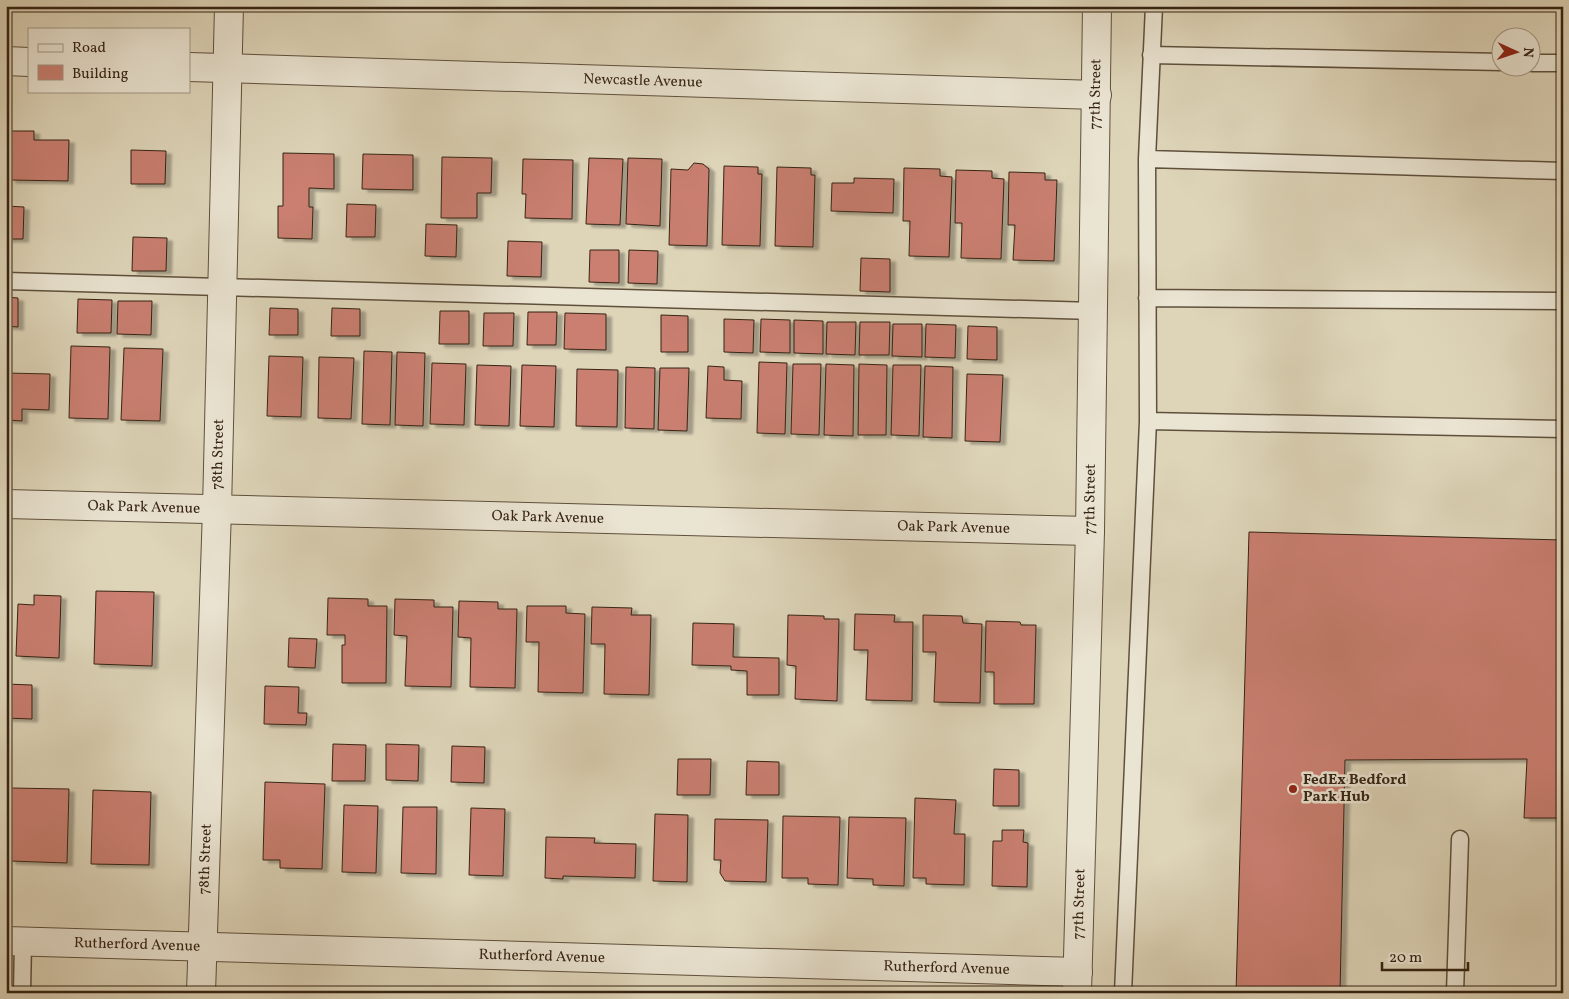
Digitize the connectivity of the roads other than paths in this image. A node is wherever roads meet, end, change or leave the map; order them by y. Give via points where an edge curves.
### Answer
1 (229, 6) edge
2 (1098, 6) edge
3 (1154, 6) edge
4 (1151, 55) junction
5 (6, 61) edge
6 (28, 62) edge
7 (1492, 62) edge
8 (1542, 63) edge
9 (1563, 63) edge
10 (190, 66) edge
11 (228, 68) junction
12 (1097, 95) junction
13 (1147, 159) junction
14 (1563, 172) edge
15 (6, 281) edge
16 (222, 287) junction
17 (1147, 298) junction
18 (1563, 301) edge
19 (1094, 311) junction
20 (1148, 421) junction
21 (1563, 429) edge
22 (6, 504) edge
23 (216, 509) junction
24 (1090, 531) junction
25 (1460, 839) dead end
26 (15, 941) edge
27 (202, 947) junction
28 (1077, 982) edge
29 (22, 993) edge
30 (200, 993) edge
31 (1124, 993) edge
32 (1454, 993) edge

1 - 11 street, 78th Street
2 - 12 street, 77th Street
3 - 4 lane
4 - 7 lane
4 - 13 lane
5 - 6 street
8 - 9 lane
10 - 11 street, Newcastle Avenue
11 - 12 street, Newcastle Avenue
11 - 16 street, 78th Street
12 - 19 street, 77th Street
13 - 14 lane
13 - 17 lane
15 - 16 lane
16 - 19 lane
16 - 23 street, 78th Street
17 - 18 lane
17 - 20 lane
19 - 24 street, 77th Street
20 - 21 lane
20 - 31 lane
22 - 23 street, Oak Park Avenue
23 - 24 street, Oak Park Avenue
23 - 27 street, 78th Street
24 - 28 street, 77th Street
25 - 32 lane
26 - 27 street, Rutherford Avenue
26 - 29 lane
27 - 28 street, Rutherford Avenue
27 - 30 street, 78th Street

